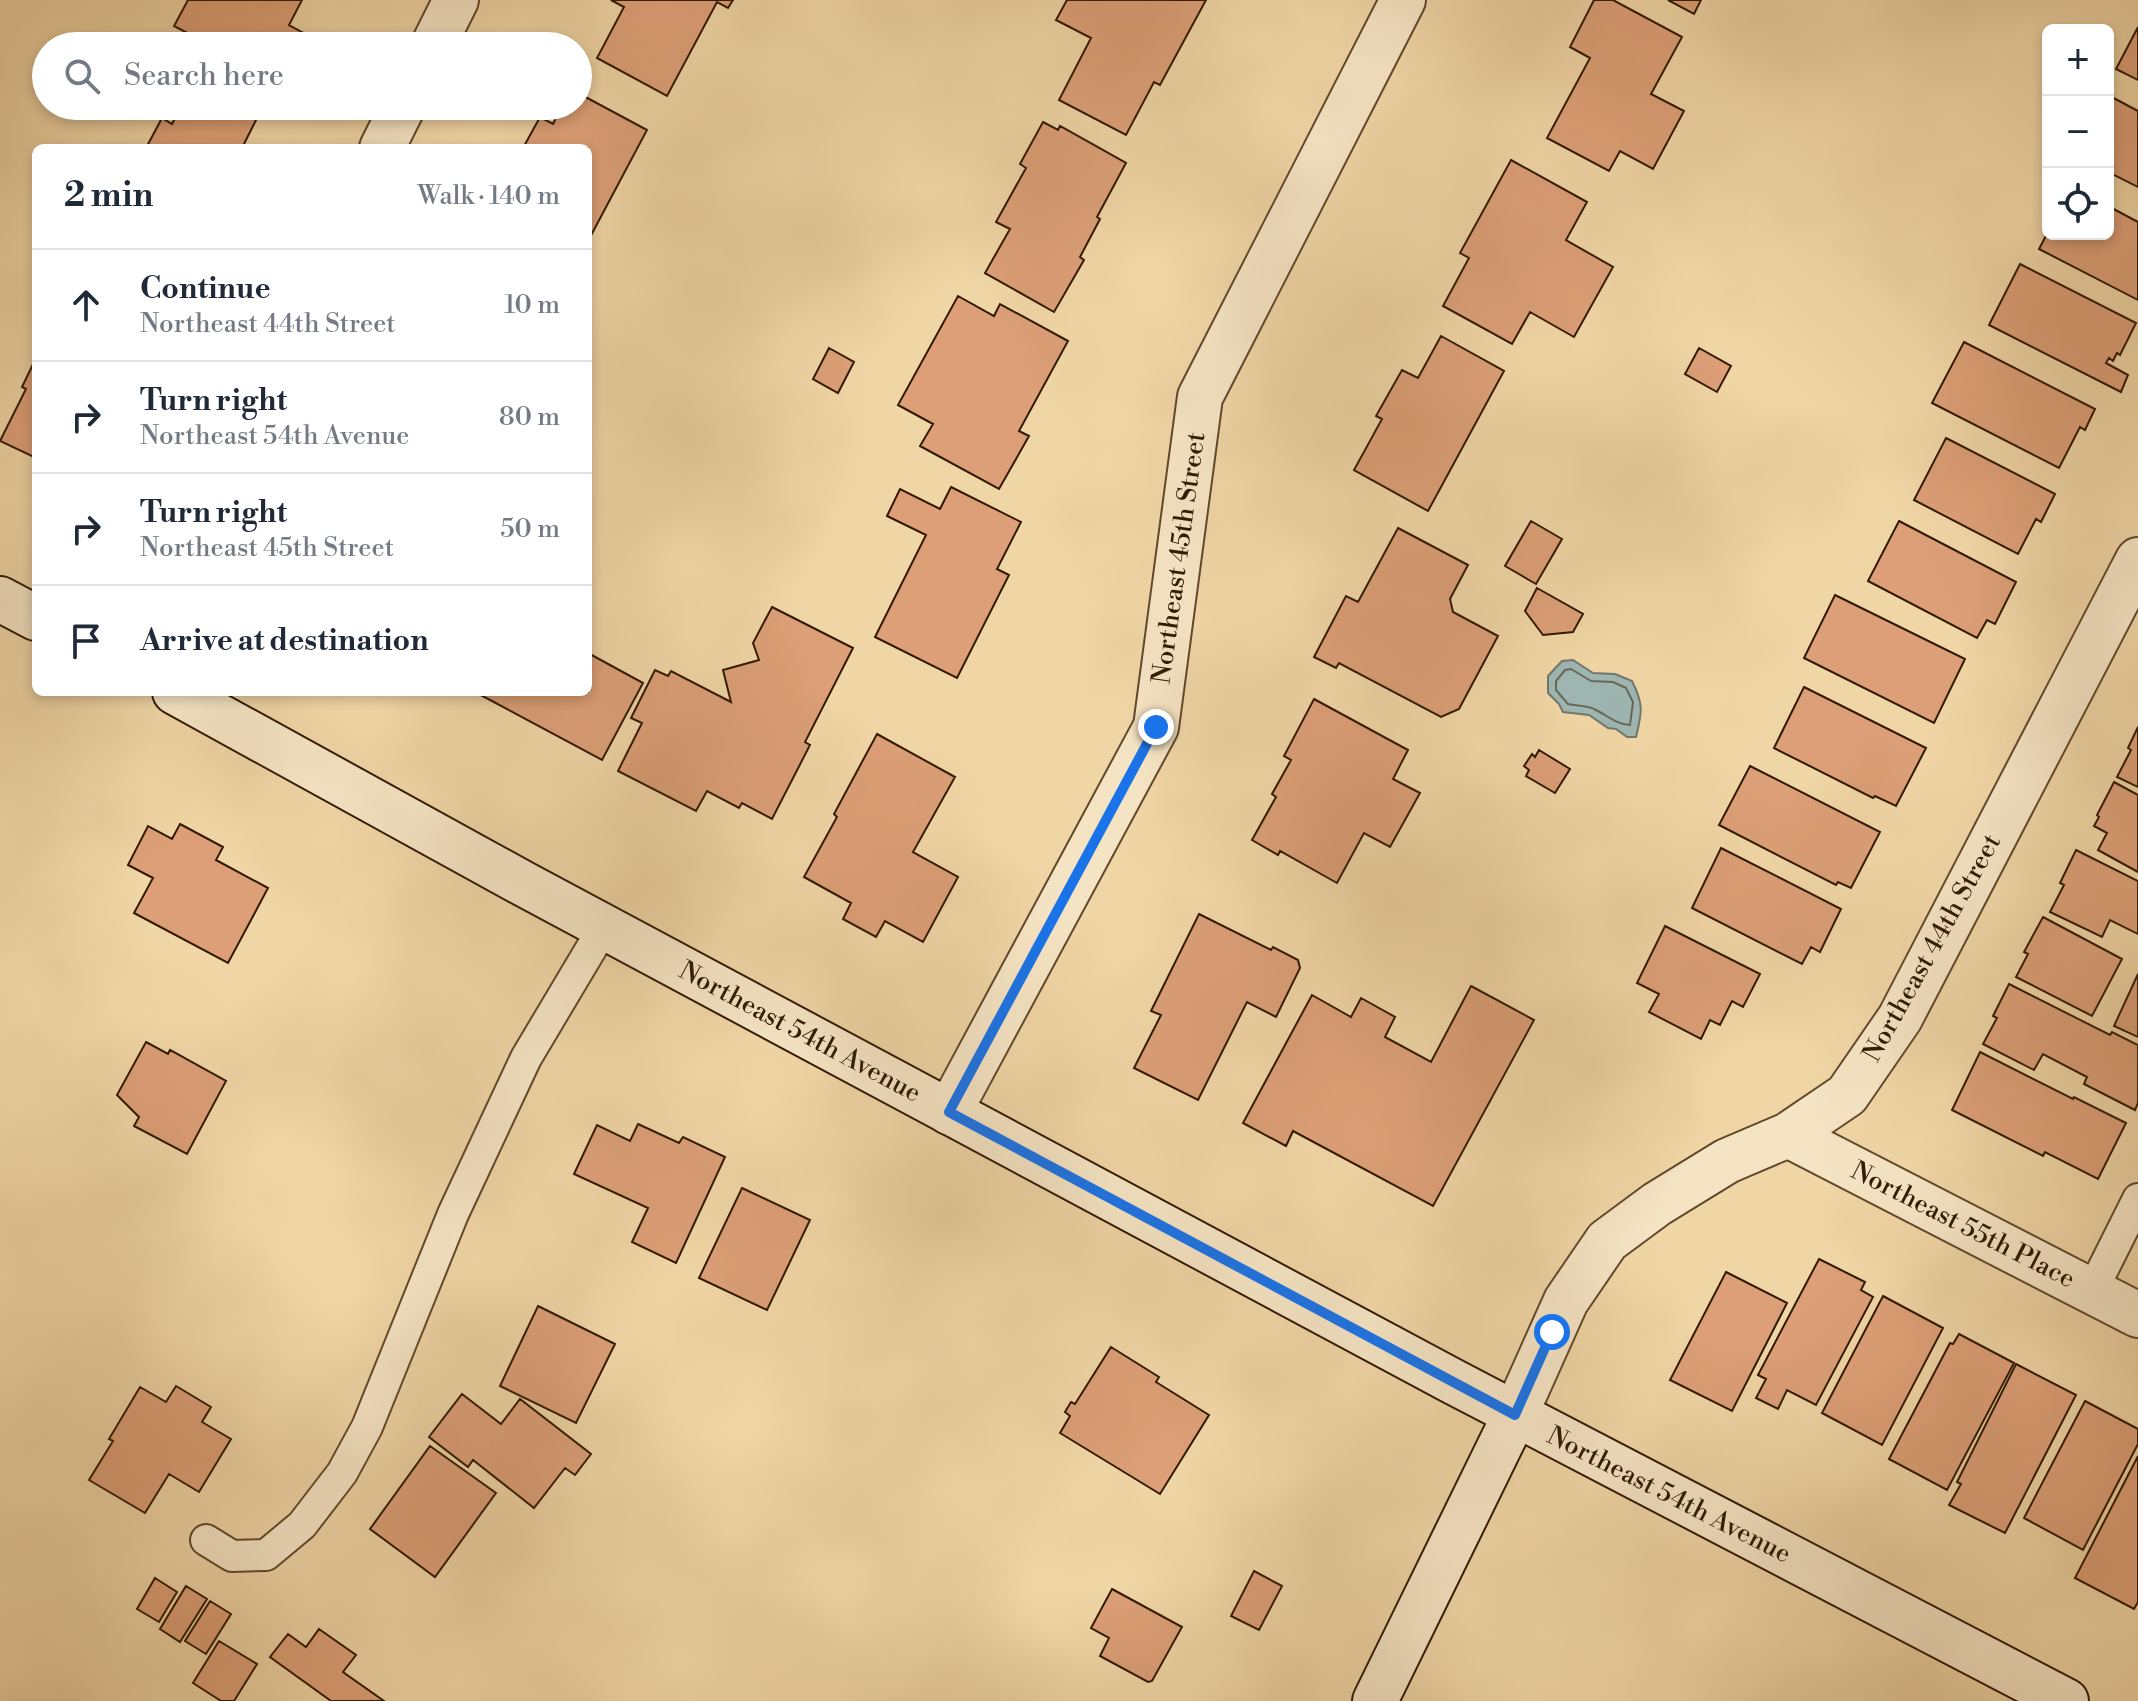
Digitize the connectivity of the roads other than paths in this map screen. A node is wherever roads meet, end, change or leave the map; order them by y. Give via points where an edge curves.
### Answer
1 (456, 0) edge
2 (1403, 0) edge
3 (440, 32) edge
4 (396, 120) edge
5 (384, 144) edge
6 (2138, 560) edge
7 (0, 599) edge
8 (32, 616) edge
9 (182, 696) edge
10 (604, 927) junction
11 (949, 1112) junction
12 (1788, 1135) junction
13 (2138, 1199) edge
14 (2092, 1291) junction
15 (2138, 1315) edge
16 (1515, 1415) junction
17 (206, 1540) dead end
18 (1375, 1701) edge
19 (2066, 1701) edge

1 - 3 street
2 - 11 street, Northeast 45th Street via 1200,397 1156,727
4 - 5 street
6 - 12 street, Northeast 44th Street via 1900,1018 1847,1095
7 - 8 street
9 - 10 street, Northeast 54th Avenue
10 - 11 street, Northeast 54th Avenue
10 - 17 lane via 526,1058 487,1139 367,1427 342,1473 302,1525 266,1555 232,1556
11 - 16 street, Northeast 54th Avenue
12 - 14 street, Northeast 55th Place
12 - 16 street, Northeast 44th Street via 1727,1161 1607,1241 1566,1301
13 - 14 lane
14 - 15 street, Northeast 55th Place
16 - 18 street, Northeast 44th Street
16 - 19 street, Northeast 54th Avenue

